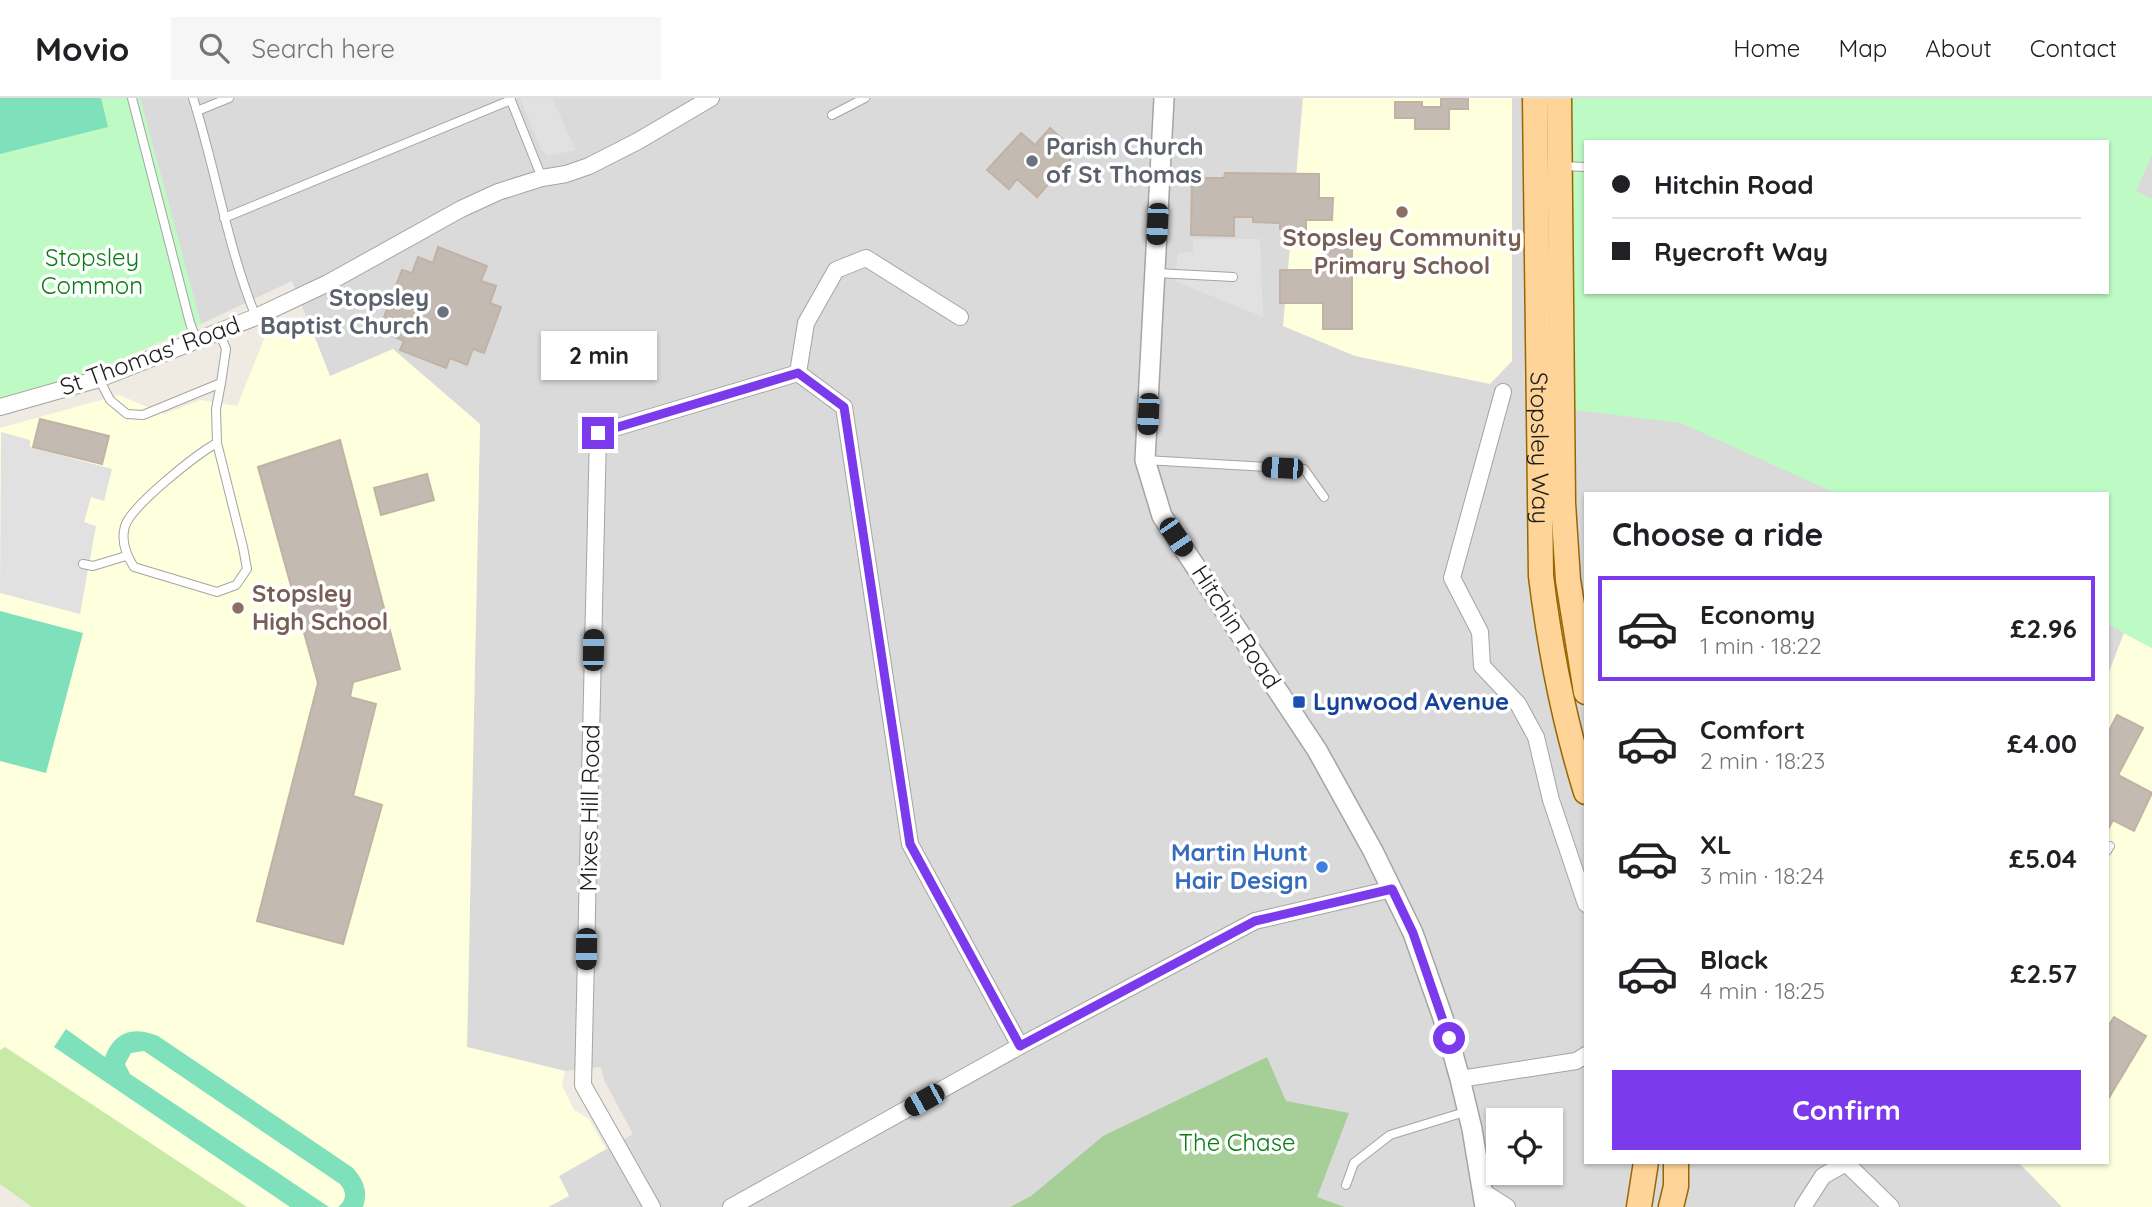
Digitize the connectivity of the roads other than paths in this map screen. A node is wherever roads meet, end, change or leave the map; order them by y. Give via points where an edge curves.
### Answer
1 (132, 98) edge
2 (193, 98) edge
3 (229, 98) edge
4 (711, 98) edge
5 (865, 98) edge
6 (1164, 98) edge
7 (1535, 98) edge
8 (1559, 98) edge
9 (511, 99) edge
10 (851, 101) edge
11 (197, 111) junction
12 (832, 115) dead end
13 (1560, 166) junction
14 (1584, 167) edge
15 (542, 178) junction
16 (224, 218) junction
17 (1155, 273) junction
18 (1233, 277) dead end
19 (256, 317) junction
20 (960, 317) dead end
21 (219, 332) junction
22 (197, 341) junction
23 (798, 373) junction
24 (99, 379) junction
25 (221, 383) junction
26 (1503, 392) dead end
27 (0, 407) edge
28 (217, 443) junction
29 (1145, 460) junction
30 (1324, 497) dead end
31 (126, 556) junction
32 (83, 564) dead end
33 (1584, 680) edge
34 (1584, 785) edge
35 (1392, 889) junction
36 (1584, 898) edge
37 (1020, 1046) junction
38 (1584, 1056) edge
39 (1460, 1079) junction
40 (1468, 1111) junction
41 (1646, 1164) edge
42 (1676, 1164) edge
43 (1844, 1164) edge
44 (1847, 1164) edge
45 (1346, 1185) dead end
46 (1484, 1199) edge
47 (652, 1207) edge
48 (731, 1207) edge
49 (1507, 1207) edge
50 (1639, 1207) edge
51 (1671, 1207) edge
52 (1803, 1207) edge
53 (1891, 1207) edge

1 - 22 lane
2 - 11 lane
3 - 11 lane
4 - 15 street, St Thomas' Road via 589,166
5 - 10 lane
6 - 17 street, Hitchin Road
7 - 34 main road, Stopsley Way via 1541,576 1558,690
8 - 13 main road, Stopsley Way
9 - 15 lane
9 - 16 lane
10 - 12 lane
11 - 16 lane
13 - 14 lane
13 - 33 main road, Stopsley Way via 1563,503 1568,580
15 - 19 street, St Thomas' Road via 461,209
16 - 19 lane
17 - 18 lane
17 - 29 street, Hitchin Road
19 - 21 street, St Thomas' Road
20 - 23 street via 866,258 836,270 806,323
21 - 22 street, St Thomas' Road
21 - 25 lane via 226,349
22 - 24 street, St Thomas' Road
23 - 37 street via 844,407 910,844
23 - 47 street, Mixes Hill Road via 598,433 583,1084
24 - 25 lane via 110,400 127,414 143,415
24 - 27 street, St Thomas' Road
25 - 28 lane
26 - 36 street, Stopsley Way via 1452,578 1480,632 1482,666 1518,704 1536,737 1551,800
28 - 31 lane via 136,508 125,526
28 - 31 lane via 247,569 236,586 217,592 134,567
29 - 30 lane via 1304,469
29 - 35 street, Hitchin Road via 1162,516 1317,750
31 - 32 lane via 93,566
35 - 37 street via 1255,921
35 - 39 street, Hitchin Road via 1413,933
37 - 48 street
38 - 39 street
39 - 40 street, Hitchin Road
40 - 45 lane via 1390,1135 1354,1163
40 - 46 street, Hitchin Road
41 - 50 main road
42 - 51 main road
43 - 52 street via 1823,1176
44 - 53 street
46 - 49 street

